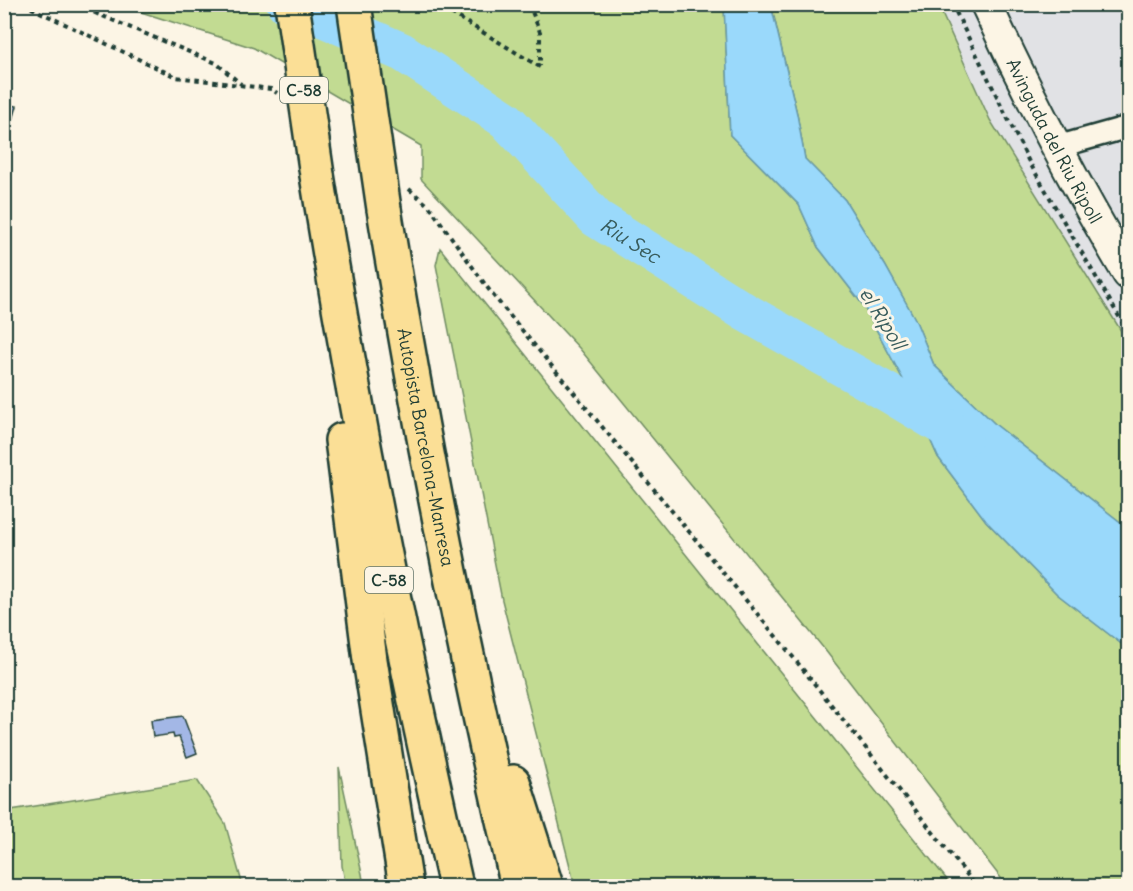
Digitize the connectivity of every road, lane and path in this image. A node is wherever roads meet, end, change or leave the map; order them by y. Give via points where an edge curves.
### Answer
1 (23, 4) edge
2 (92, 4) edge
3 (292, 4) edge
4 (354, 4) edge
5 (436, 4) edge
6 (529, 4) edge
7 (952, 4) edge
8 (986, 4) edge
9 (204, 80) dead end
10 (243, 85) dead end
11 (1128, 127) edge
12 (1057, 147) junction
13 (333, 271) junction
14 (1128, 274) edge
15 (492, 294) dead end
16 (1128, 332) edge
17 (468, 663) junction
18 (406, 886) edge
19 (456, 886) edge
20 (518, 886) edge
21 (546, 886) edge
22 (976, 886) edge

1 - 9 path via 176,77
2 - 10 path via 95,14 216,63
3 - 13 highway, C-58, bridge
4 - 17 highway, Autopista Barcelona-Manresa, bridge via 404,330
5 - 6 path via 540,67 540,32
7 - 16 path via 1028,160
8 - 12 street, Avinguda del Riu Ripoll
11 - 12 street
12 - 14 street, Avinguda del Riu Ripoll
13 - 18 highway via 339,416 370,660
13 - 19 highway, C-58 via 397,619
15 - 22 path via 793,657
17 - 20 highway, Autopista Barcelona-Manresa
17 - 21 highway via 482,689

